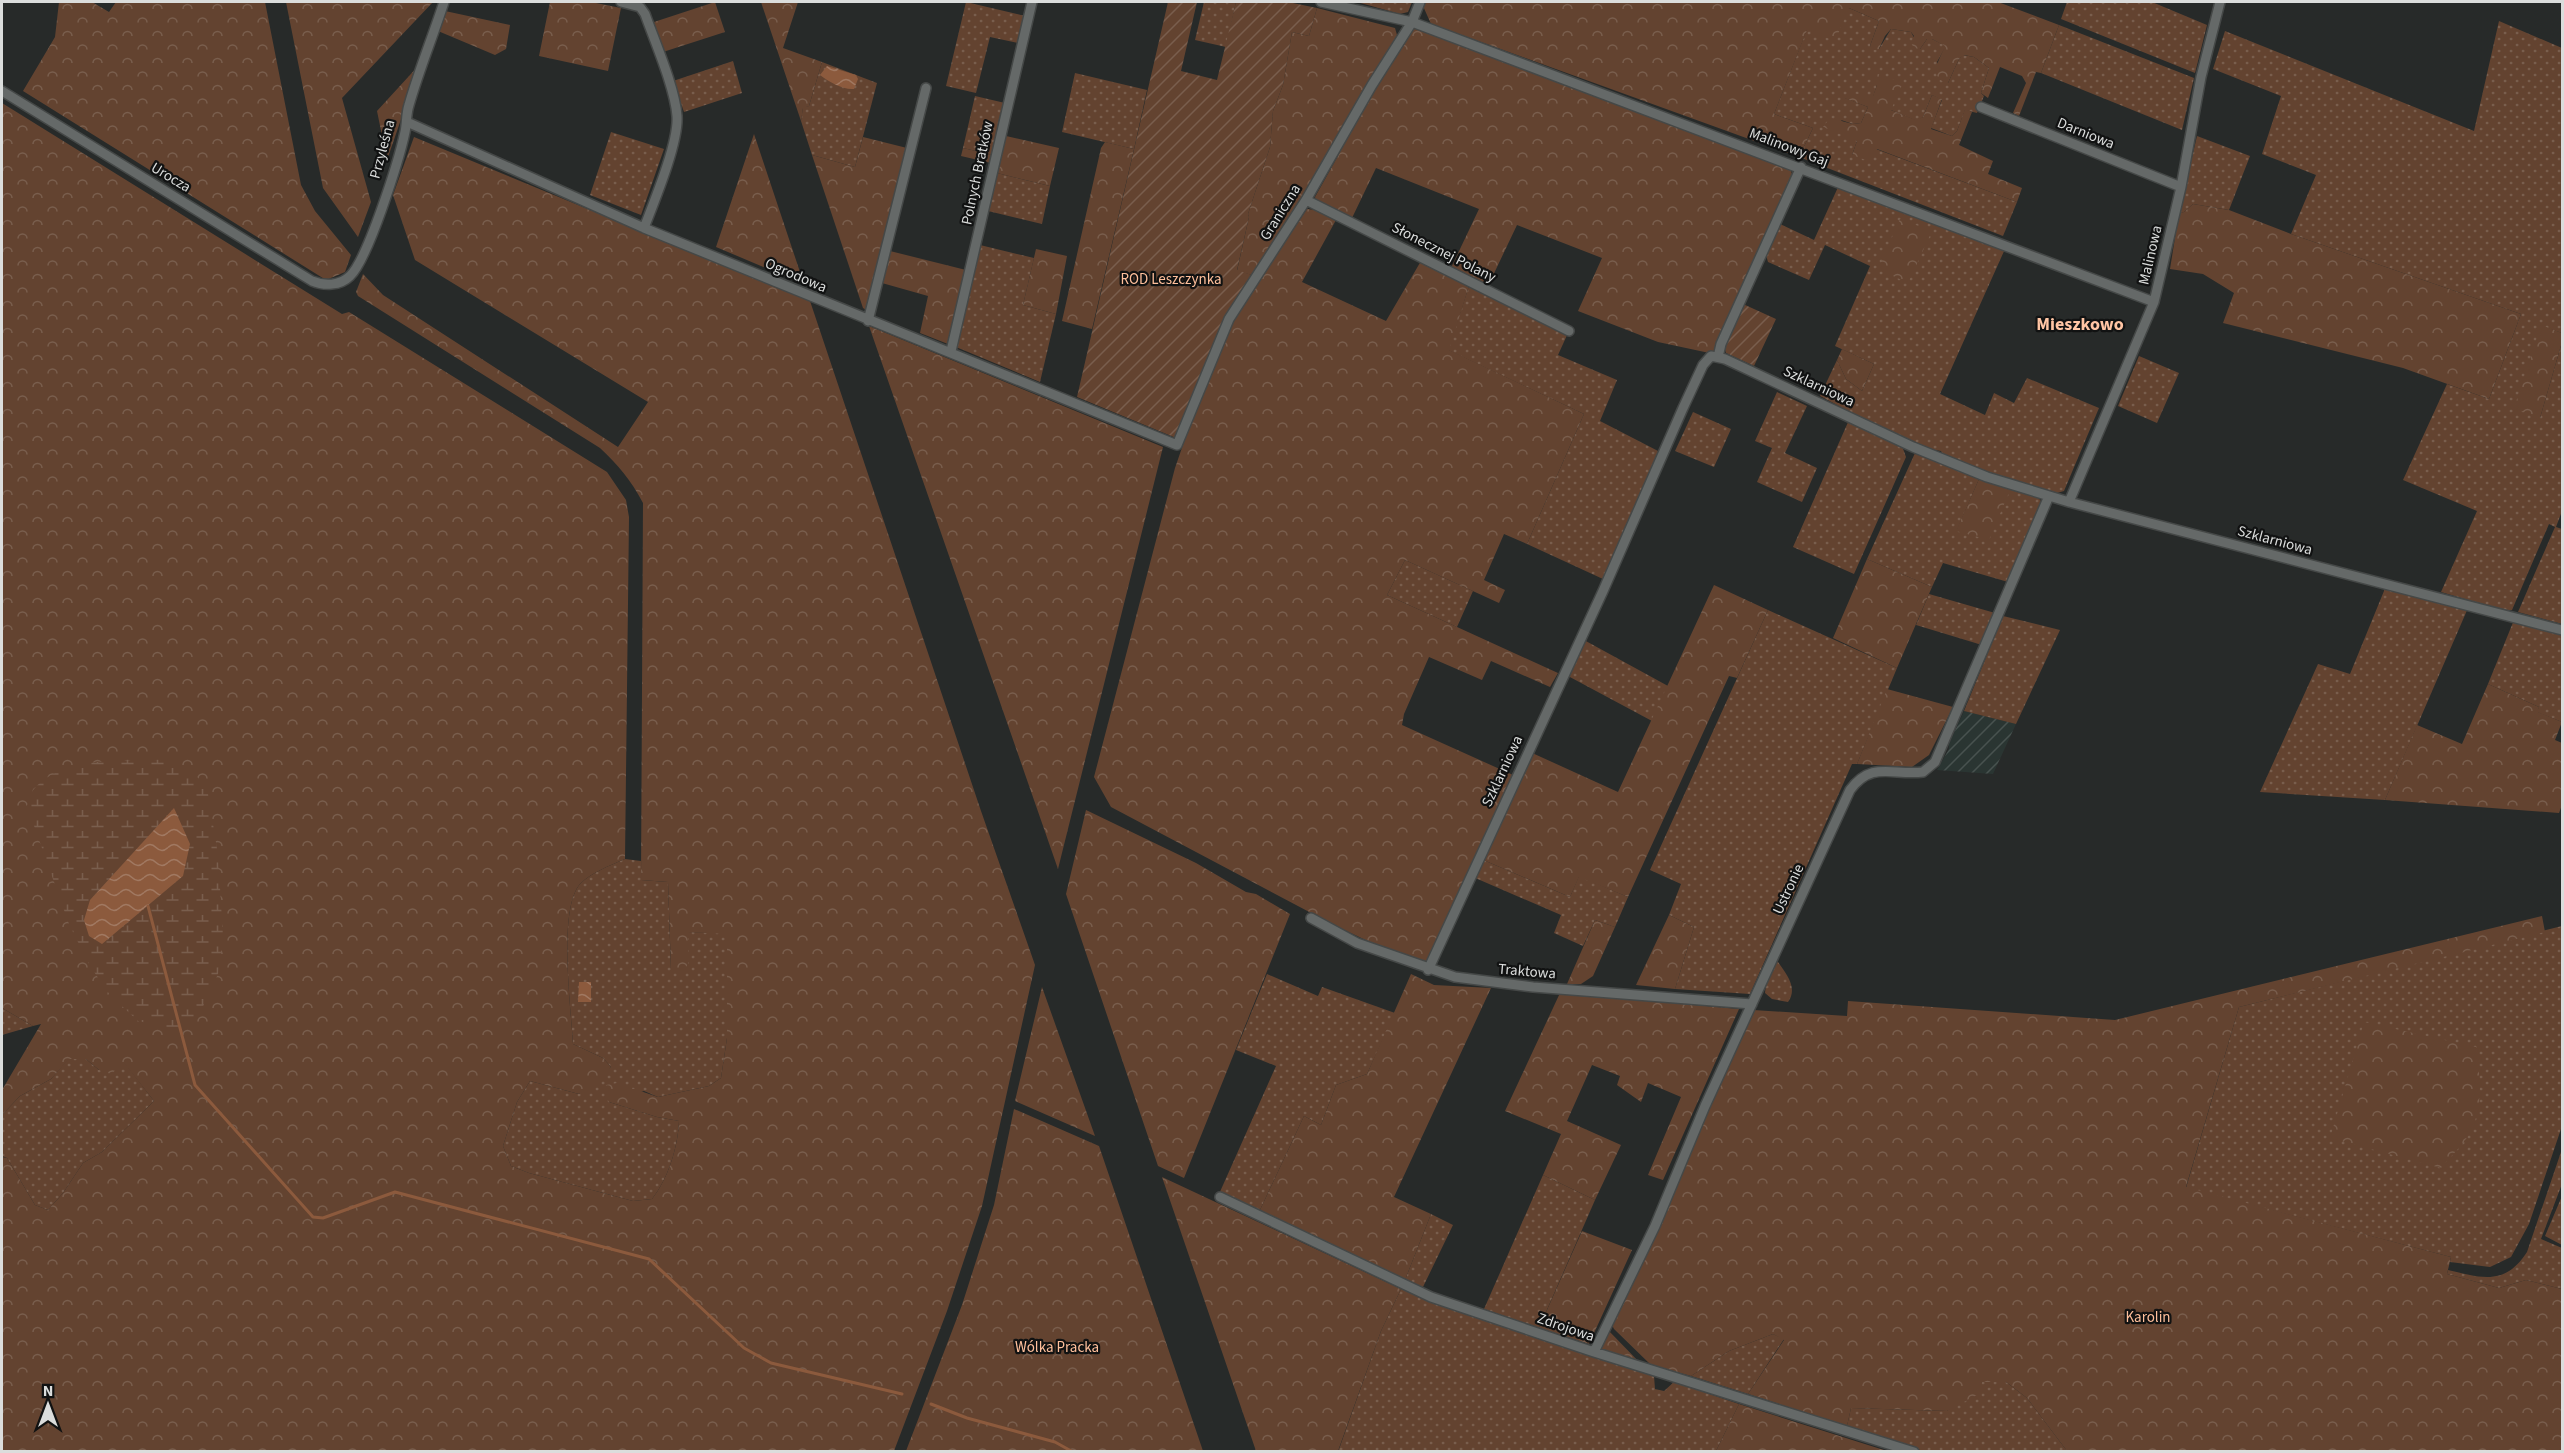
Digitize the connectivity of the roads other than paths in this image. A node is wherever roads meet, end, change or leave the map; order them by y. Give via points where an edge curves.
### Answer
1 (444, 2) edge
2 (621, 2) edge
3 (1032, 2) edge
4 (1321, 2) edge
5 (1420, 2) edge
6 (2220, 2) edge
7 (1412, 22) junction
8 (926, 88) dead end
9 (2, 91) edge
10 (1981, 107) dead end
11 (406, 123) junction
12 (1801, 167) junction
13 (2181, 187) junction
14 (1306, 200) junction
15 (644, 228) junction
16 (325, 285) joint
17 (2154, 302) junction
18 (868, 321) junction
19 (1569, 331) dead end
20 (951, 351) junction
21 (1718, 357) junction
22 (1177, 445) joint
23 (2049, 496) junction
24 (2069, 502) junction
25 (2562, 630) edge
26 (1311, 918) dead end
27 (1428, 970) junction
28 (1752, 1004) junction
29 (1220, 1197) dead end
30 (1594, 1352) junction
31 (1914, 1452) edge

1 - 11 street, Przyleśna
2 - 15 street via 640,7 645,14 677,117 662,181
3 - 20 street, Polnych Bratków
4 - 7 street
5 - 7 street, Graniczna
6 - 13 street, Malinowa via 2199,86
7 - 12 street, Malinowy Gaj
7 - 14 street, Graniczna
8 - 18 street
9 - 16 street, Urocza via 312,281
10 - 13 street, Darniowa
11 - 15 street, Ogrodowa
11 - 16 street, Przyleśna via 383,203 358,265 344,282
12 - 17 street, Malinowy Gaj
12 - 21 street
13 - 17 street, Malinowa
14 - 19 street, Słonecznej Polany
14 - 22 street, Graniczna via 1229,319
15 - 18 street, Ogrodowa
17 - 24 street, Malinowa
18 - 20 street, Ogrodowa
20 - 22 street, Ogrodowa
21 - 23 street, Szklarniowa via 1938,459
21 - 27 street, Szklarniowa via 1708,359 1700,371
23 - 24 street, Szklarniowa
23 - 28 street, Ustronie via 1935,762 1923,772 1875,771 1856,782
24 - 25 street, Szklarniowa
26 - 27 street, Traktowa via 1358,943
27 - 28 street, Traktowa via 1493,983
28 - 30 street, Ustronie via 1655,1226
29 - 30 street, Zdrojowa via 1411,1289
30 - 31 street, Zdrojowa

